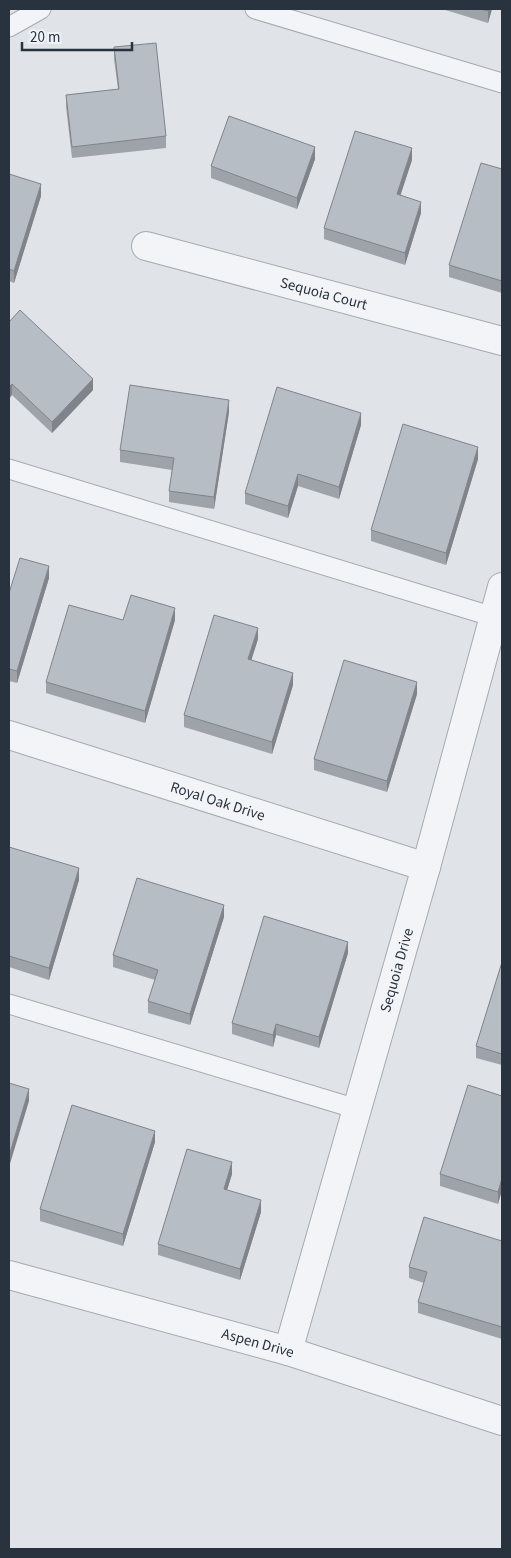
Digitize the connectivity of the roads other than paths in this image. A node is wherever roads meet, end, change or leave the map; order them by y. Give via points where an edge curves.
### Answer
1 (41, 9) edge
2 (255, 9) edge
3 (9, 27) edge
4 (502, 83) edge
5 (146, 246) dead end
6 (502, 341) edge
7 (9, 469) edge
8 (502, 588) edge
9 (494, 618) junction
10 (9, 735) edge
11 (426, 867) junction
12 (9, 1004) edge
13 (357, 1109) junction
14 (9, 1275) edge
15 (288, 1351) junction
16 (502, 1421) edge

1 - 3 lane
2 - 4 lane
5 - 6 street, Sequoia Court
7 - 9 lane
8 - 9 street, Sequoia Drive
9 - 11 street, Sequoia Drive
10 - 11 street, Royal Oak Drive
11 - 13 street, Sequoia Drive
12 - 13 lane
13 - 15 street, Sequoia Drive
14 - 15 street, Aspen Drive
15 - 16 street, Aspen Drive

